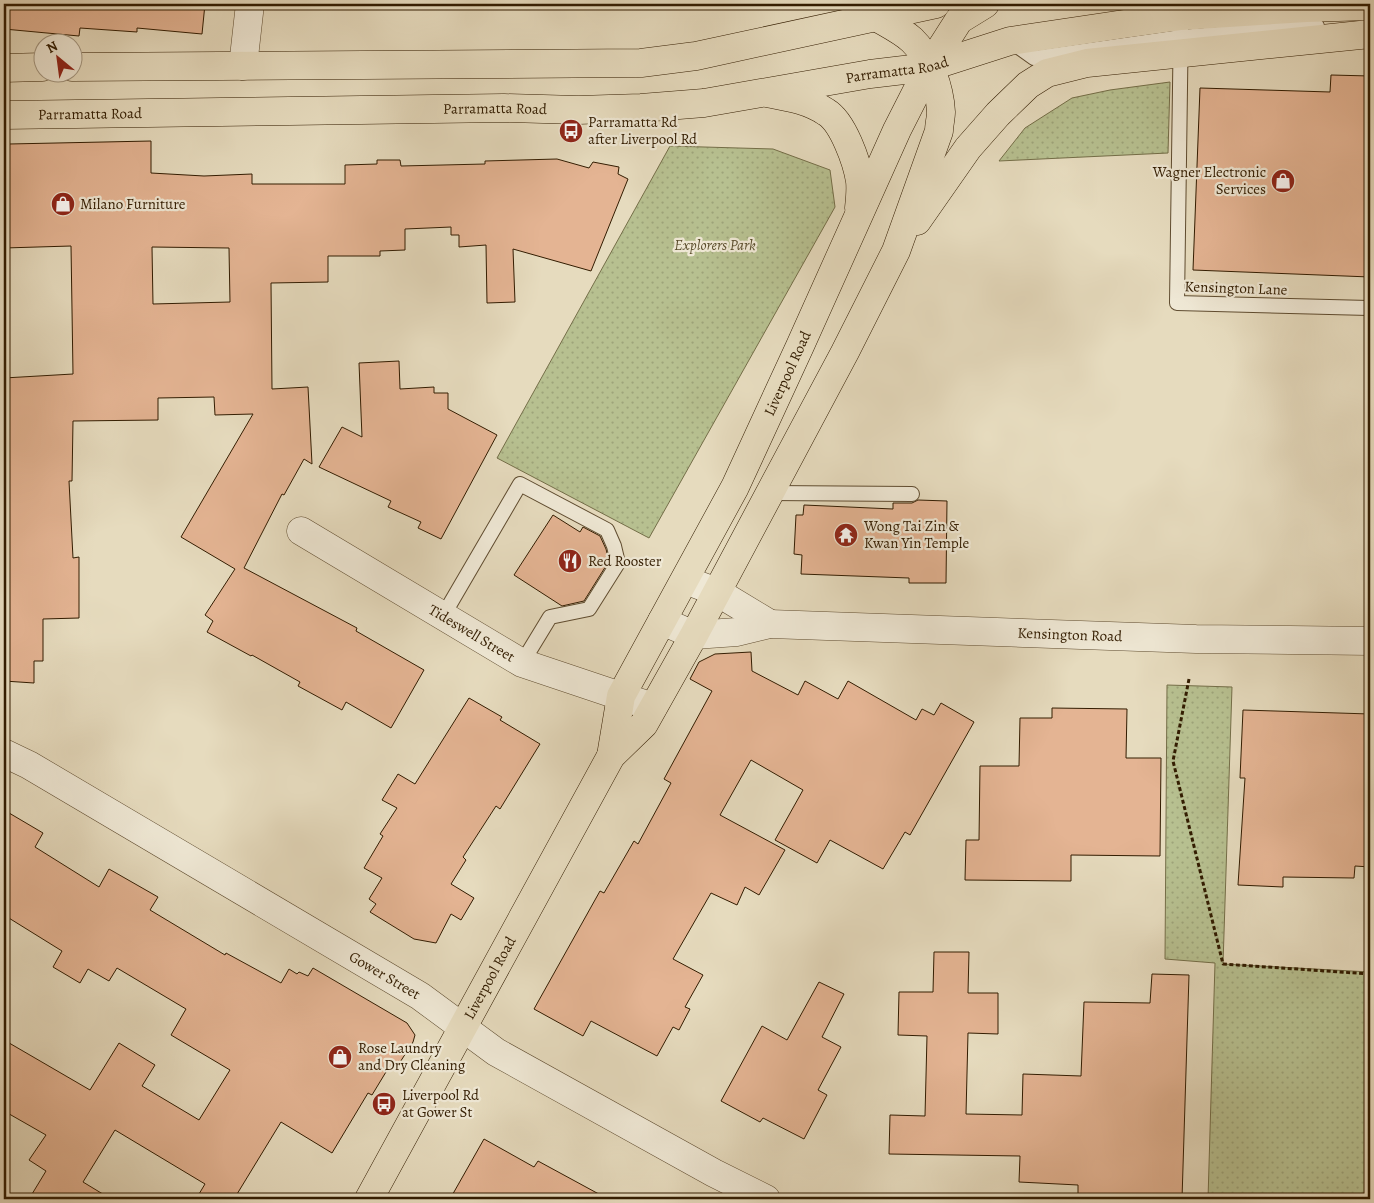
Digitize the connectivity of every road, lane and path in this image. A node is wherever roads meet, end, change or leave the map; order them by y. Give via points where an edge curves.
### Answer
1 (250, 4) edge
2 (936, 4) edge
3 (985, 4) edge
4 (1370, 6) edge
5 (876, 17) junction
6 (1335, 24) dead end
7 (1370, 34) edge
8 (1181, 35) junction
9 (242, 66) junction
10 (32, 67) edge
11 (82, 67) edge
12 (930, 67) junction
13 (4, 68) edge
14 (767, 93) junction
15 (4, 114) edge
16 (859, 215) junction
17 (896, 251) junction
18 (1369, 308) edge
19 (770, 493) junction
20 (912, 494) dead end
21 (301, 531) dead end
22 (684, 580) junction
23 (717, 592) junction
24 (442, 616) junction
25 (662, 621) junction
26 (770, 624) junction
27 (694, 636) junction
28 (1370, 641) edge
29 (522, 663) junction
30 (1189, 679) dead end
31 (621, 696) junction
32 (653, 707) junction
33 (4, 754) edge
34 (611, 756) junction
35 (1370, 974) edge
36 (463, 1028) junction
37 (369, 1199) edge
38 (766, 1199) edge

1 - 9 street
2 - 5 main road
3 - 12 main road, Liverpool Road via 959,20
4 - 8 main road, Parramatta Road
5 - 9 main road via 696,56 641,63
5 - 12 main road via 912,40
6 - 8 lane, Parramatta Road
7 - 8 main road
8 - 12 main road, Parramatta Road via 1010,41
8 - 17 main road via 1047,73 1028,85 968,148
8 - 18 lane, Kensington Lane via 1177,303
9 - 11 main road
10 - 13 main road
12 - 14 main road, Parramatta Road via 870,74
12 - 16 main road, Liverpool Road via 897,130
12 - 17 main road via 940,111 939,131
14 - 15 main road, Parramatta Road via 704,103 578,110 504,108
14 - 16 main road via 798,98 828,113 837,124 856,164 860,183
16 - 22 main road, Liverpool Road via 735,487
17 - 19 main road, Liverpool Road
19 - 20 lane
19 - 23 main road, Liverpool Road
21 - 24 street, Tideswell Street
22 - 23 street, Kensington Road
22 - 25 main road, Liverpool Road
23 - 26 street, Kensington Road
23 - 27 main road, Liverpool Road
24 - 29 street, Tideswell Street
24 - 29 lane via 520,484 607,530 618,563 589,609 550,617
25 - 27 street
25 - 31 main road, Liverpool Road
26 - 27 street, Kensington Road via 737,632
26 - 28 street, Kensington Road via 1186,639
27 - 32 main road, Liverpool Road
29 - 31 street, Tideswell Street
30 - 35 path via 1173,761 1223,964
31 - 32 street, Tideswell Street
31 - 34 main road, Liverpool Road
32 - 34 main road, Liverpool Road via 644,724
33 - 36 street, Gower Street via 29,765 420,996
34 - 36 main road, Liverpool Road
36 - 37 main road, Liverpool Road
36 - 38 street, Gower Street via 506,1058

